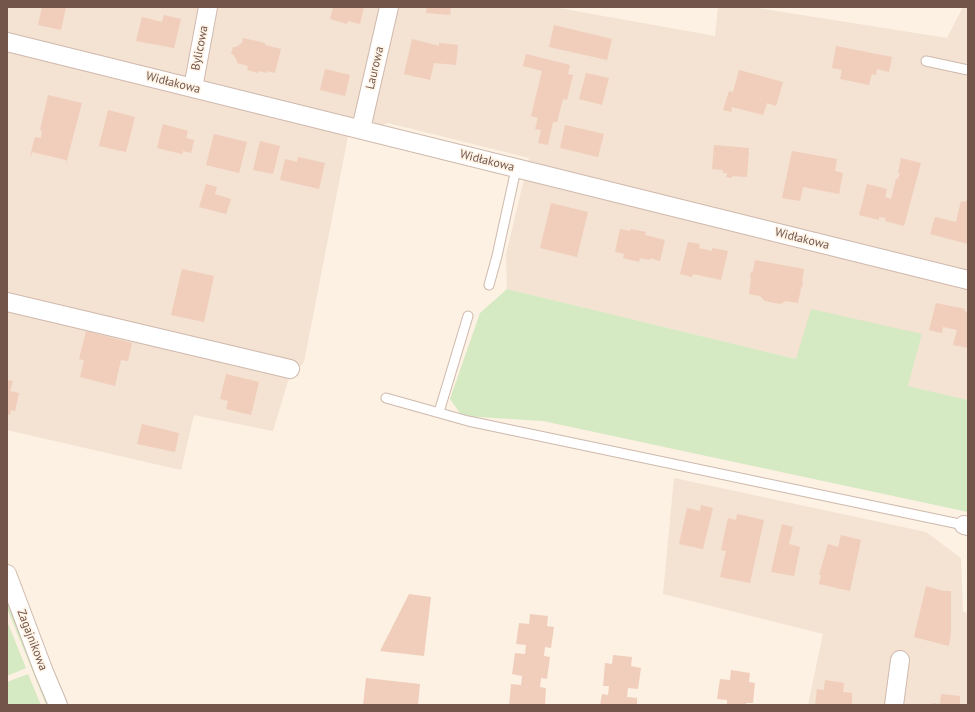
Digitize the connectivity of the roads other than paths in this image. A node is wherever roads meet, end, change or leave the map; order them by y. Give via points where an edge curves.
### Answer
1 (208, 7) edge
2 (390, 7) edge
3 (7, 42) edge
4 (926, 61) dead end
5 (968, 70) edge
6 (193, 88) junction
7 (361, 129) junction
8 (516, 169) junction
9 (968, 280) edge
10 (489, 285) dead end
11 (7, 302) edge
12 (468, 316) dead end
13 (290, 369) dead end
14 (386, 398) dead end
15 (439, 412) junction
16 (966, 526) edge
17 (7, 574) edge
18 (900, 660) dead end
19 (58, 705) edge
20 (894, 705) edge

1 - 6 street, Bylicowa
2 - 7 street, Laurowa
3 - 6 street, Widłakowa
4 - 5 lane
6 - 7 street, Widłakowa
7 - 8 street, Widłakowa
8 - 9 street, Widłakowa
8 - 10 lane
11 - 13 street
12 - 15 lane
14 - 15 lane
15 - 16 lane via 468,421
17 - 19 street, Zagajnikowa
18 - 20 street

